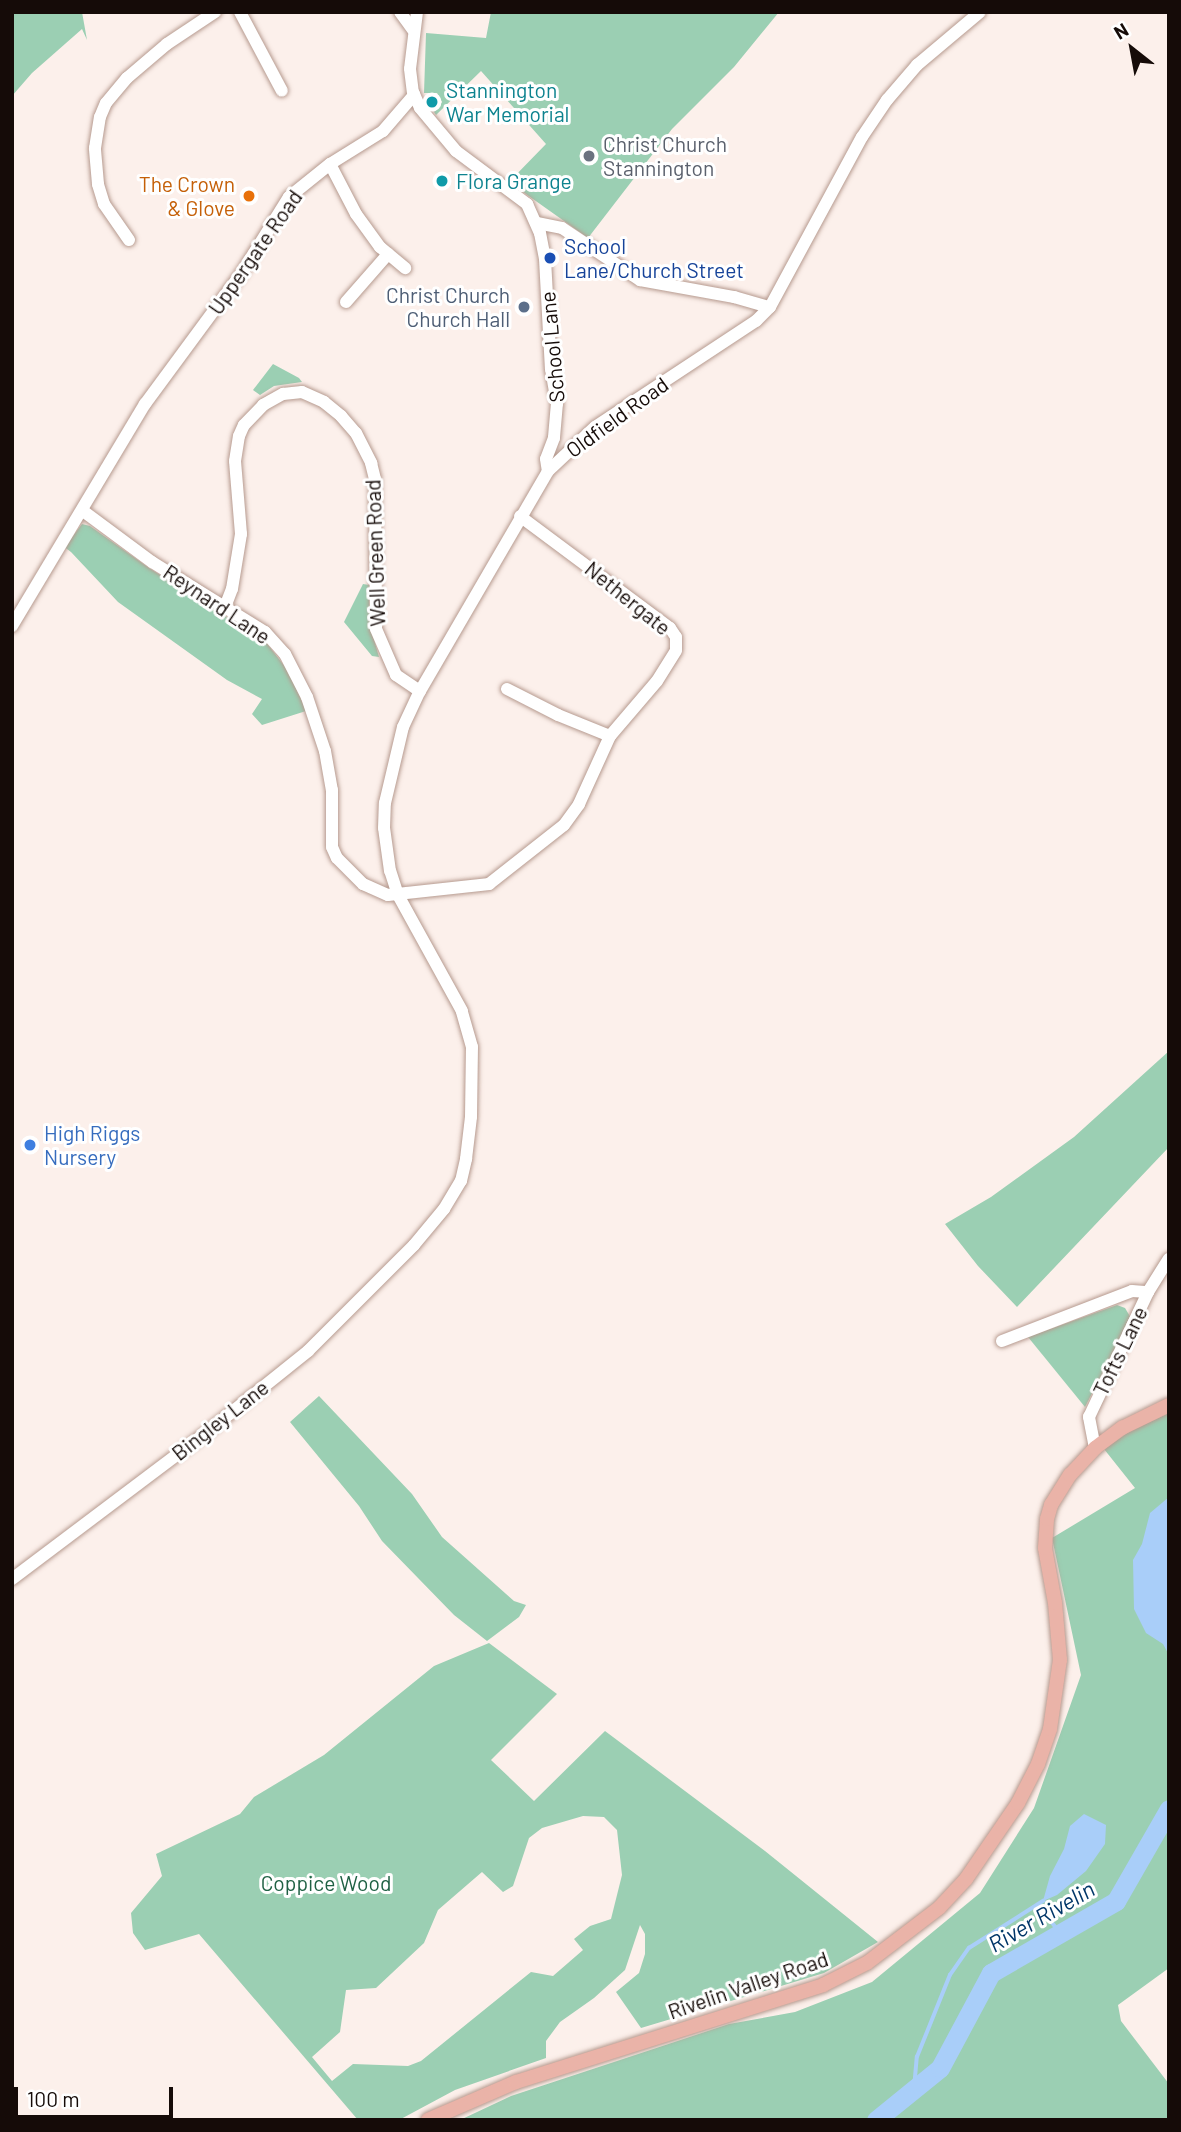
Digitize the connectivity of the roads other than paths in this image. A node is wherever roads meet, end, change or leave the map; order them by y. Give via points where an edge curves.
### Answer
1 (215, 12) edge
2 (240, 12) edge
3 (400, 12) edge
4 (417, 12) edge
5 (980, 12) edge
6 (413, 30) junction
7 (282, 91) dead end
8 (414, 95) junction
9 (330, 164) junction
10 (537, 223) junction
11 (129, 240) dead end
12 (388, 254) junction
13 (405, 268) dead end
14 (346, 302) dead end
15 (770, 307) junction
16 (548, 471) junction
17 (83, 511) junction
18 (520, 516) junction
19 (225, 607) junction
20 (12, 626) edge
21 (507, 689) dead end
22 (419, 691) junction
23 (610, 736) junction
24 (398, 895) junction
25 (1169, 1259) edge
26 (1148, 1292) junction
27 (1002, 1341) dead end
28 (1169, 1405) edge
29 (1095, 1448) junction
30 (12, 1579) edge
31 (428, 2120) edge

1 - 11 street via 127,78 100,117 95,148 97,184 109,213
2 - 7 street
3 - 6 street
4 - 6 street
5 - 15 street, Oldfield Road via 917,65 887,100 862,137
6 - 8 street via 410,69
8 - 9 street, Uppergate Road via 383,131
8 - 10 street via 442,137 519,197
9 - 12 street via 356,214
9 - 17 street, Uppergate Road via 289,197 241,274 145,404
10 - 15 street via 562,228 640,280
10 - 16 street, School Lane via 545,259 557,403 554,438 546,459
12 - 13 street
12 - 14 street
15 - 16 street, Oldfield Road via 756,321 595,428
16 - 18 street, Oldfield Road
17 - 19 street, Reynard Lane via 152,562
17 - 20 street, Uppergate Road
18 - 22 street, Oldfield Road
18 - 23 street, Nethergate via 637,601 676,636 671,662
19 - 22 street, Well Green Road via 241,534 234,461 239,436 263,404 283,394 302,392 341,416 371,463 375,479 376,629 396,675
19 - 24 street, Reynard Lane via 265,632 290,662 307,697 330,770 331,834 337,858 373,891
21 - 23 street via 533,695
22 - 24 street, Oldfield Road via 395,751 385,803 386,852
23 - 24 street, Nethergate via 571,816 497,879 472,888
24 - 30 street, Bingley Lane via 462,1011 472,1047 471,1116 461,1181 414,1245 308,1351
25 - 26 street, Tofts Lane
26 - 27 street via 1132,1291
26 - 29 street, Tofts Lane via 1089,1417
28 - 29 main road, Rivelin Valley Road via 1122,1428
29 - 31 main road, Rivelin Valley Road via 1070,1475 1047,1519 1045,1548 1059,1660 1046,1741 1018,1803 974,1869 939,1908 877,1956 823,1985 516,2082

